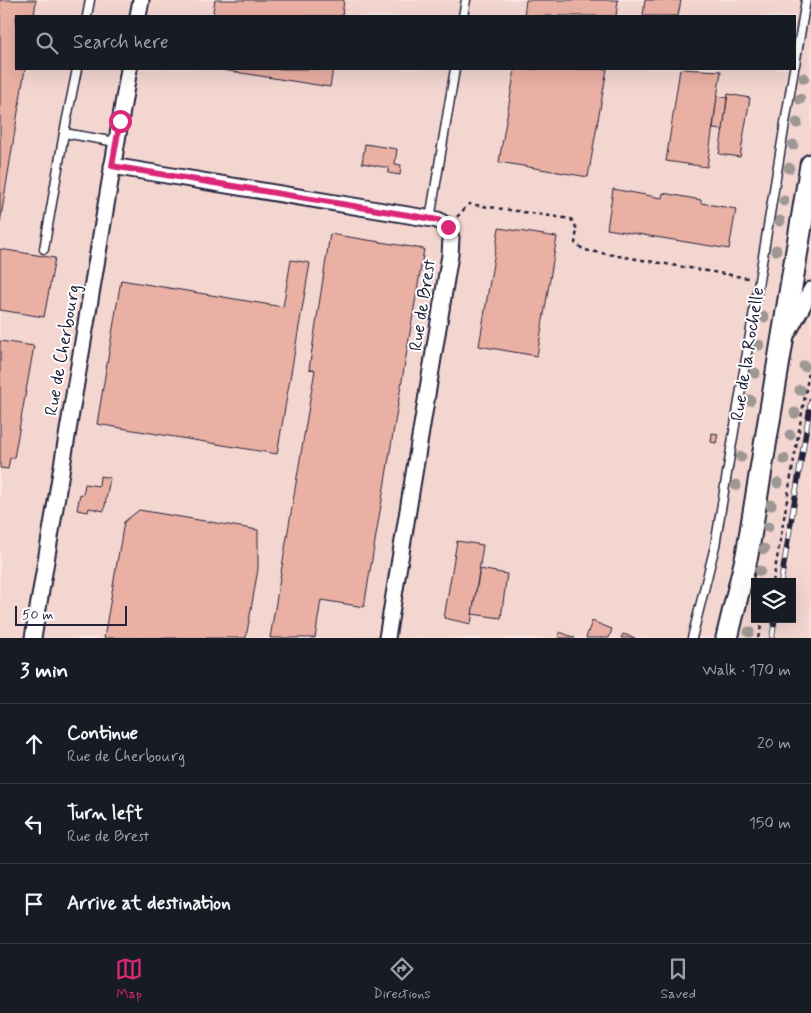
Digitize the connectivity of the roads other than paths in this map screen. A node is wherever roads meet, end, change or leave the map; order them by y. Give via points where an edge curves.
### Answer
1 (90, 0) edge
2 (141, 0) edge
3 (466, 0) edge
4 (806, 0) edge
5 (87, 15) edge
6 (138, 15) edge
7 (463, 15) edge
8 (796, 56) edge
9 (77, 70) edge
10 (129, 70) edge
11 (455, 70) edge
12 (794, 70) edge
13 (64, 133) junction
14 (116, 142) junction
15 (811, 165) edge
16 (112, 166) junction
17 (809, 196) edge
18 (430, 219) junction
19 (44, 249) dead end
20 (811, 290) edge
21 (781, 345) junction
22 (33, 638) edge
23 (387, 638) edge
24 (692, 638) edge
25 (728, 638) edge

1 - 5 lane
2 - 6 street
3 - 7 lane
4 - 8 lane, Rue de la Rochelle
9 - 13 lane
10 - 14 street, Rue de Cherbourg
11 - 18 lane
12 - 24 lane, Rue de la Rochelle via 715,546
13 - 14 lane
13 - 19 lane
14 - 16 street, Rue de Cherbourg
15 - 17 main road, Rue de la Rochelle
16 - 18 street
16 - 22 street, Rue de Cherbourg
17 - 21 main road, Rue de la Rochelle
18 - 23 street, Rue de Brest via 448,227 450,255
20 - 21 street
21 - 25 main road, Rue de la Rochelle via 747,556

